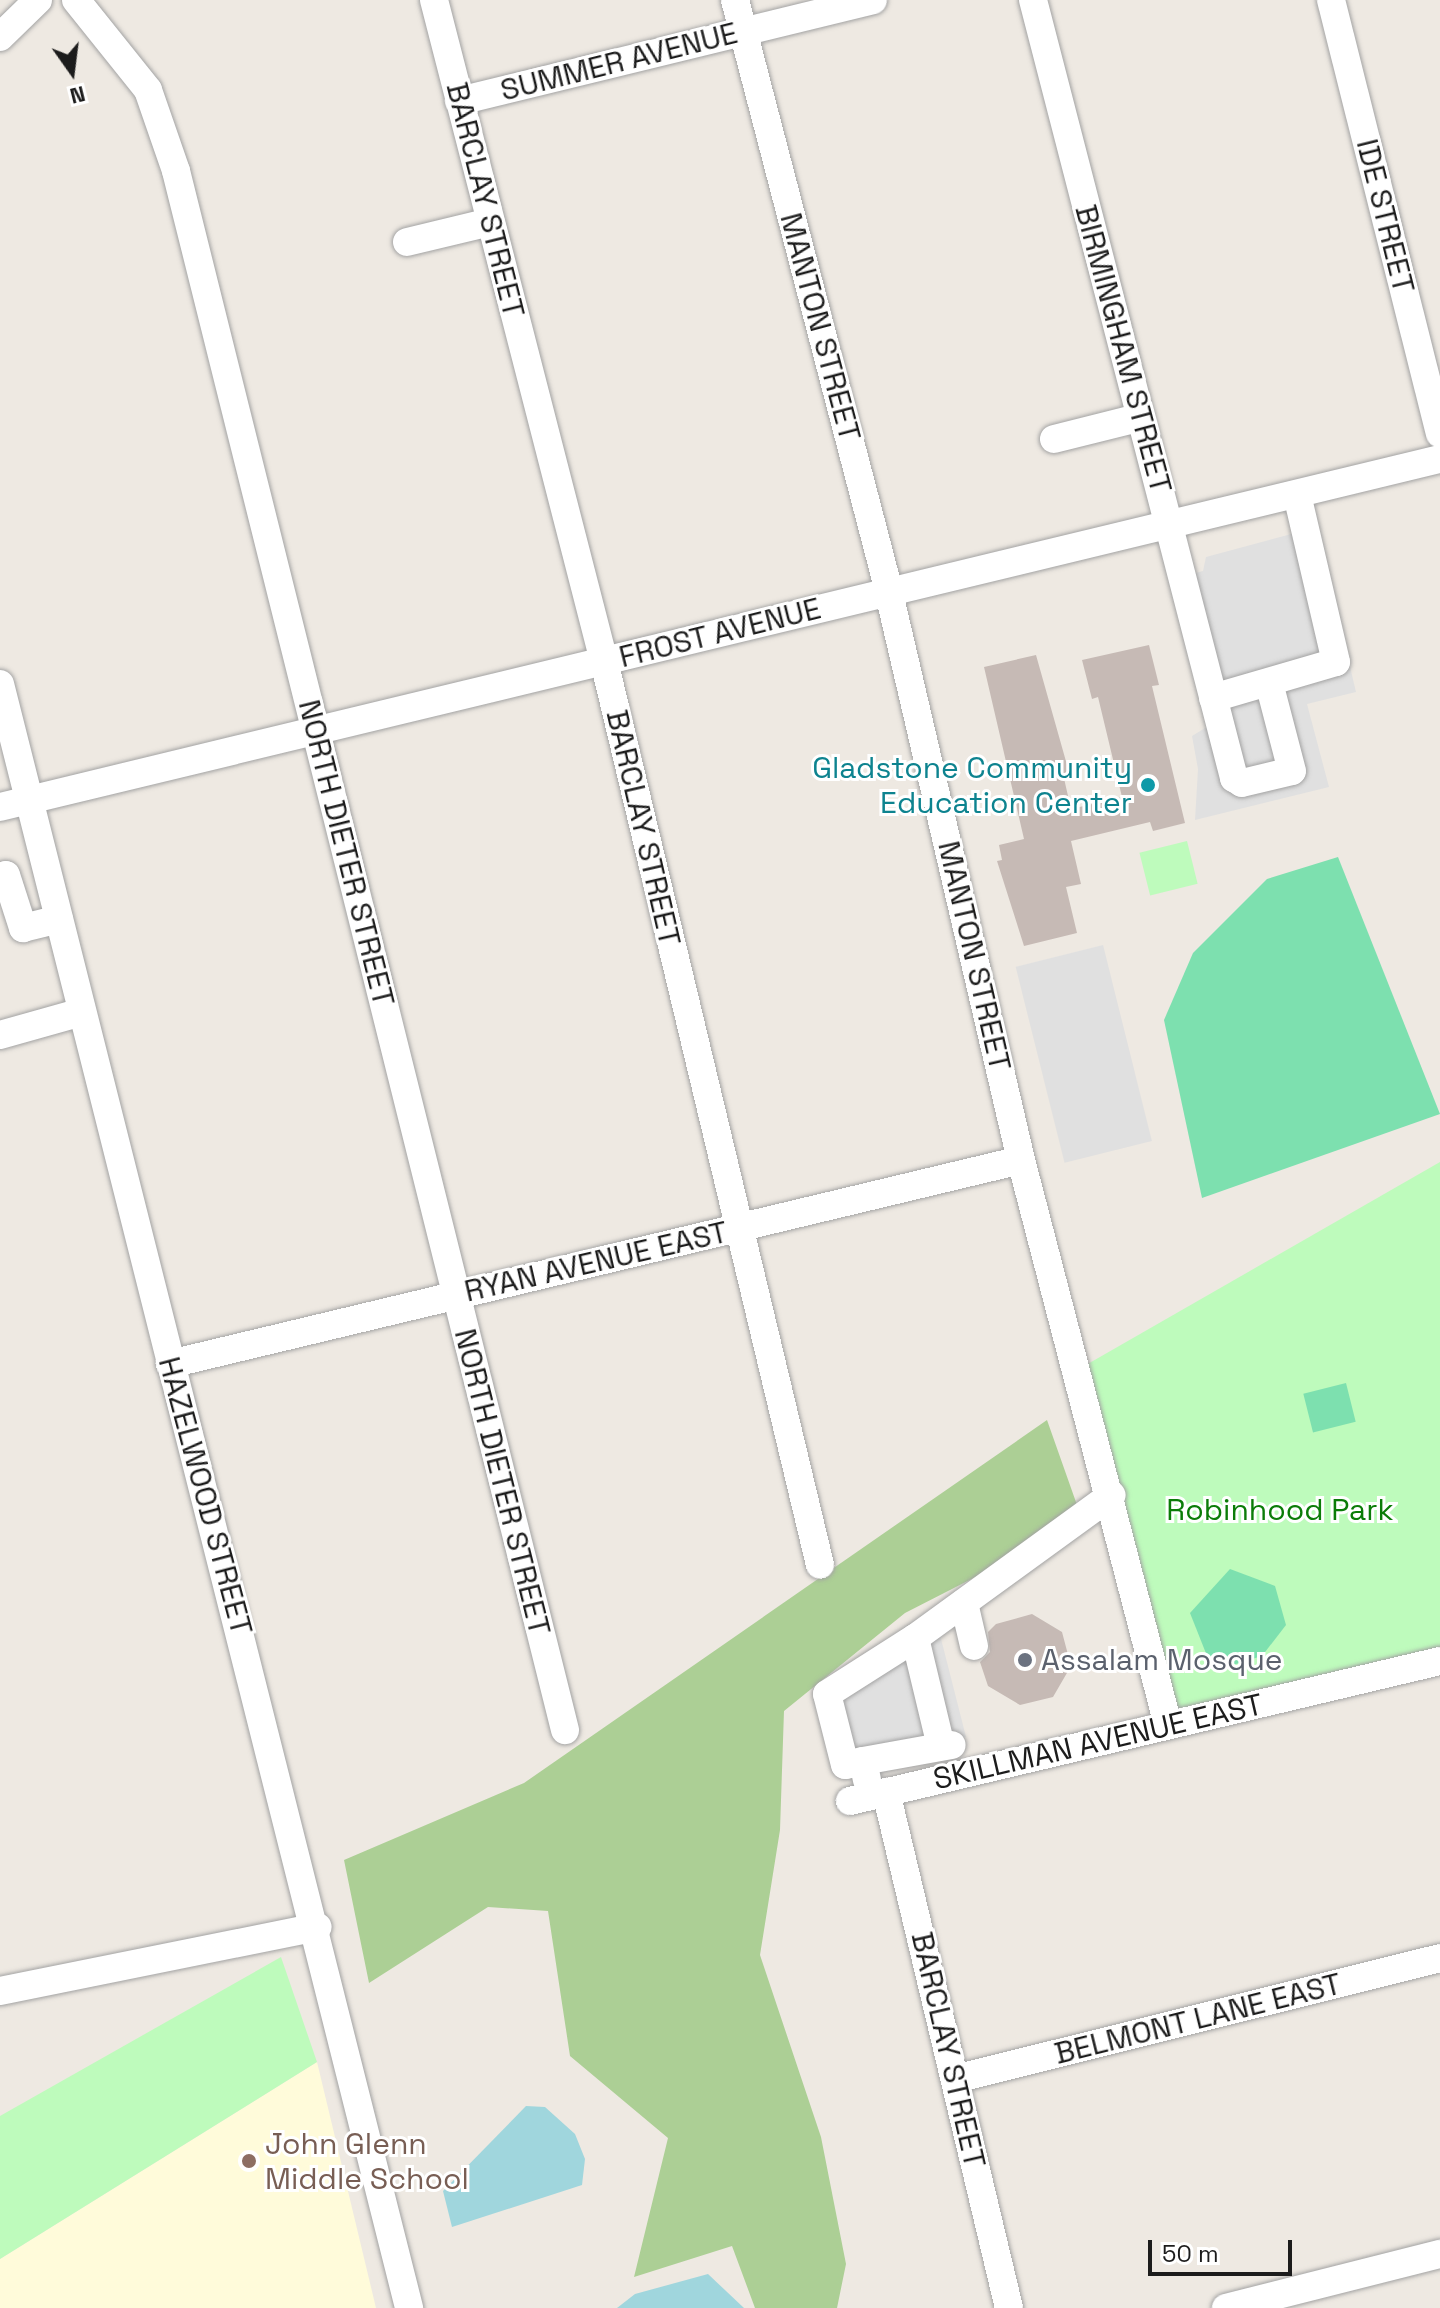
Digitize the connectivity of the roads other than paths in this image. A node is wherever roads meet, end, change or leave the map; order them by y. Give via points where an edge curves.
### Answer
1 (38, 0) edge
2 (76, 0) edge
3 (434, 0) edge
4 (735, 0) edge
5 (873, 0) edge
6 (1033, 0) edge
7 (1331, 0) edge
8 (743, 32) junction
9 (0, 37) edge
10 (459, 101) junction
11 (490, 222) junction
12 (407, 242) dead end
13 (1435, 388) edge
14 (1138, 418) junction
15 (1440, 433) edge
16 (1054, 439) dead end
17 (1440, 459) edge
18 (1297, 494) junction
19 (1170, 526) junction
20 (889, 592) junction
21 (604, 661) junction
22 (1269, 683) junction
23 (0, 684) edge
24 (1213, 698) junction
25 (316, 731) junction
26 (29, 800) junction
27 (0, 807) edge
28 (0, 877) edge
29 (59, 919) junction
30 (11, 931) edge
31 (82, 1012) junction
32 (0, 1035) edge
33 (1021, 1160) junction
34 (736, 1228) junction
35 (454, 1296) junction
36 (170, 1364) junction
37 (1112, 1495) junction
38 (820, 1565) dead end
39 (964, 1603) junction
40 (915, 1638) junction
41 (974, 1646) dead end
42 (1440, 1661) edge
43 (1168, 1725) junction
44 (565, 1730) dead end
45 (940, 1742) junction
46 (863, 1761) junction
47 (960, 1775) junction
48 (869, 1796) junction
49 (318, 1927) junction
50 (1440, 1958) edge
51 (0, 1991) edge
52 (955, 2079) junction
53 (1440, 2254) edge
54 (409, 2308) edge
55 (1009, 2308) edge
56 (1226, 2308) edge

1 - 9 street
2 - 25 street, NORTH DIETER STREET via 148,90 176,171
3 - 10 street, BARCLAY STREET
4 - 8 street, MANTON STREET
5 - 8 street, SUMMER AVENUE
6 - 14 street, BIRMINGHAM STREET
7 - 13 street, IDE STREET
8 - 10 street, SUMMER AVENUE
8 - 20 street, MANTON STREET
10 - 11 street, BARCLAY STREET
11 - 12 street
11 - 21 street, BARCLAY STREET
13 - 15 street, IDE STREET
14 - 16 street
14 - 19 street, BIRMINGHAM STREET
17 - 18 street, FROST AVENUE
18 - 19 street, FROST AVENUE
18 - 22 street via 1336,662
19 - 20 street, FROST AVENUE
19 - 24 street, BIRMINGHAM STREET
20 - 21 street, FROST AVENUE
20 - 33 street, MANTON STREET
21 - 25 street, FROST AVENUE
21 - 34 street, BARCLAY STREET
22 - 24 street
22 - 24 street, BIRMINGHAM STREET via 1292,771 1242,783 1234,778
23 - 26 street, HAZELWOOD STREET
25 - 26 street, FROST AVENUE
25 - 35 street, NORTH DIETER STREET
26 - 27 street, FROST AVENUE
26 - 29 street, HAZELWOOD STREET
28 - 30 street via 6,875
29 - 30 street
29 - 31 street, HAZELWOOD STREET
31 - 32 street
31 - 36 street, HAZELWOOD STREET
33 - 34 street, RYAN AVENUE EAST
33 - 37 street, MANTON STREET
34 - 35 street, RYAN AVENUE EAST
34 - 38 street, BARCLAY STREET
35 - 36 street, RYAN AVENUE EAST
35 - 44 street, NORTH DIETER STREET
36 - 49 street, HAZELWOOD STREET
37 - 39 street
37 - 43 street, MANTON STREET
39 - 40 street
39 - 41 street
40 - 45 street
40 - 46 street via 827,1694 845,1765
42 - 43 street, SKILLMAN AVENUE EAST
43 - 47 street, SKILLMAN AVENUE EAST
45 - 46 street
45 - 47 street via 951,1740
46 - 48 street, BARCLAY STREET
47 - 48 street, SKILLMAN AVENUE EAST
48 - 52 street, BARCLAY STREET
49 - 51 street
49 - 54 street, HAZELWOOD STREET
50 - 52 street, BELMONT LANE EAST
52 - 55 street, BARCLAY STREET
53 - 56 street

